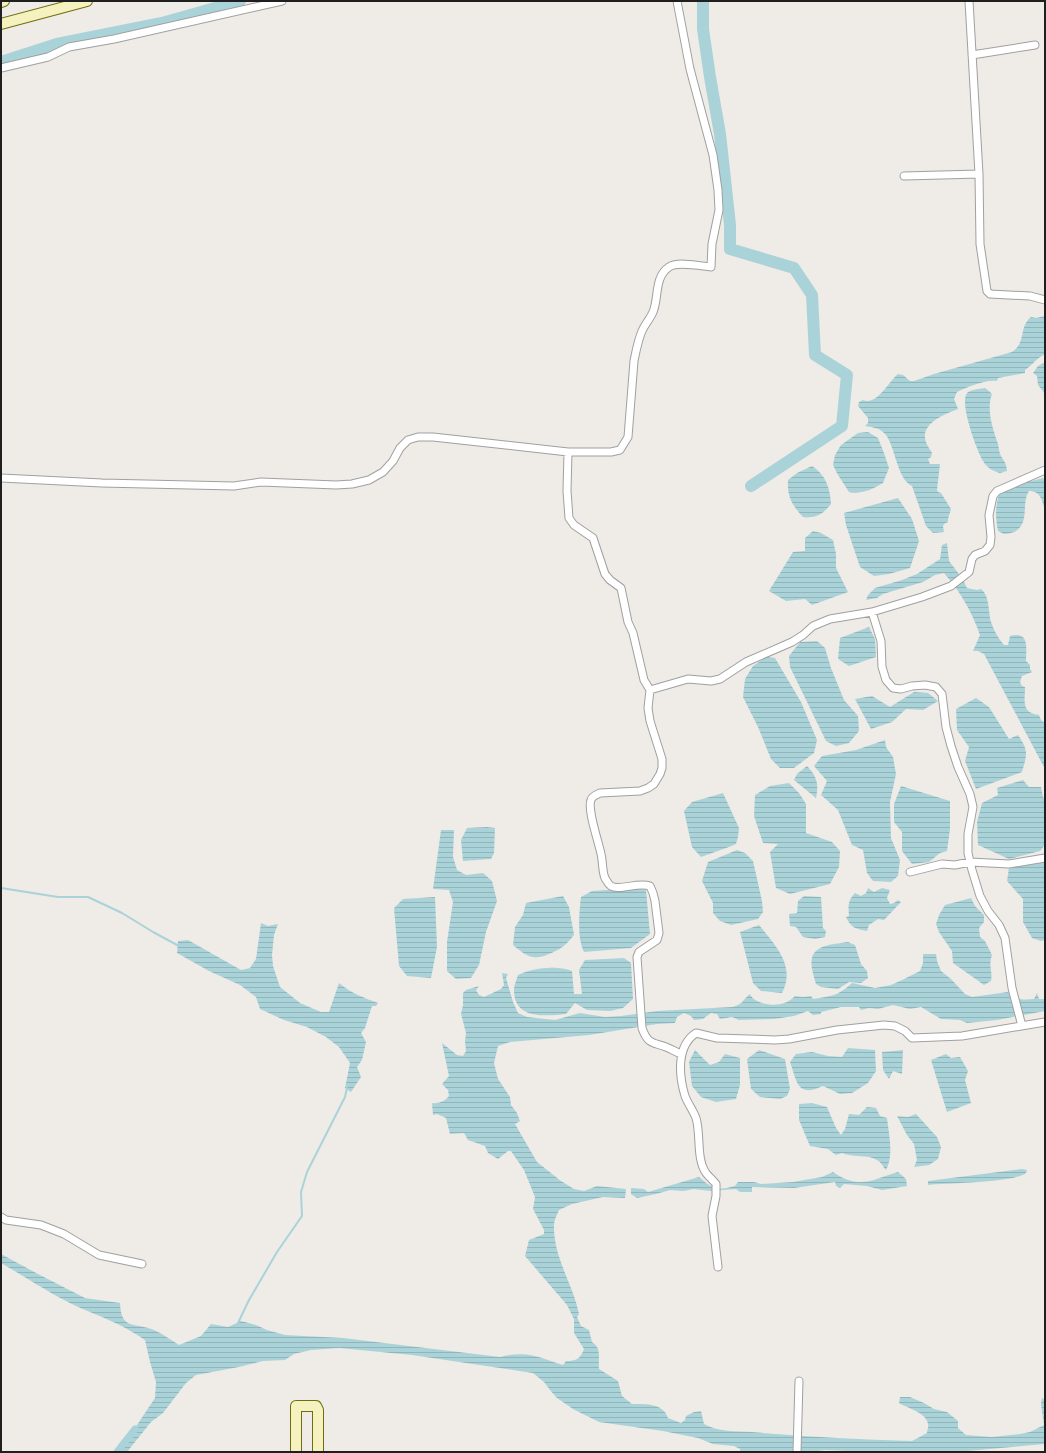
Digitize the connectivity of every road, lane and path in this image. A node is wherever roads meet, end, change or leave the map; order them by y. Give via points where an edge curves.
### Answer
1 (87, 1) edge
2 (282, 1) edge
3 (677, 1) edge
4 (969, 1) edge
5 (1, 24) edge
6 (1035, 45) dead end
7 (972, 55) junction
8 (1, 68) edge
9 (979, 174) junction
10 (904, 176) dead end
11 (1045, 300) edge
12 (568, 452) junction
13 (1045, 470) edge
14 (1, 478) edge
15 (872, 612) junction
16 (650, 690) junction
17 (1045, 858) edge
18 (970, 862) junction
19 (910, 872) dead end
20 (1045, 1022) edge
21 (1022, 1026) junction
22 (681, 1054) junction
23 (1, 1217) edge
24 (142, 1264) dead end
25 (718, 1267) dead end
26 (799, 1381) dead end
27 (296, 1452) edge
28 (318, 1452) edge
29 (797, 1452) edge

1 - 5 street
2 - 8 street via 114,39 69,46 48,57
3 - 12 street via 690,69 713,155 718,190 711,267 675,264 669,266 659,279 652,312 636,351 628,437 625,444 620,450 611,452
4 - 7 street
6 - 7 street
7 - 9 street
9 - 10 street
9 - 11 street via 980,244 987,291 990,294 1030,296
12 - 14 street via 418,437 408,440 400,448 383,472 369,480 336,485 261,482 234,486 109,484
12 - 16 street via 569,518 574,526 593,538 606,574 621,588 644,680
13 - 15 street via 998,491 993,496 989,515 990,545 985,551 975,555 965,576 942,590
15 - 16 street via 830,619 813,626 792,642 746,662 720,679 688,679
15 - 18 street via 882,641 882,667 886,680 893,688 925,685 936,687 942,694 951,746 973,807 968,834
16 - 22 street via 648,708 662,760 660,774 648,788 640,791 600,793 594,795 590,805 609,885 614,887 644,884 650,886 653,893 658,940 639,952 637,957 642,1028 650,1042
17 - 18 street via 1009,864
18 - 19 street via 942,864
18 - 21 street via 980,896 1005,938 1012,988
20 - 21 street
21 - 22 street via 962,1036 912,1038 896,1026 884,1025 775,1040 716,1038 696,1033
22 - 25 street via 685,1095 696,1118 700,1157 705,1172 716,1184 712,1216
23 - 24 street via 41,1225 64,1234 99,1256
26 - 29 street
27 - 28 street via 296,1406 299,1405 316,1406 318,1410

